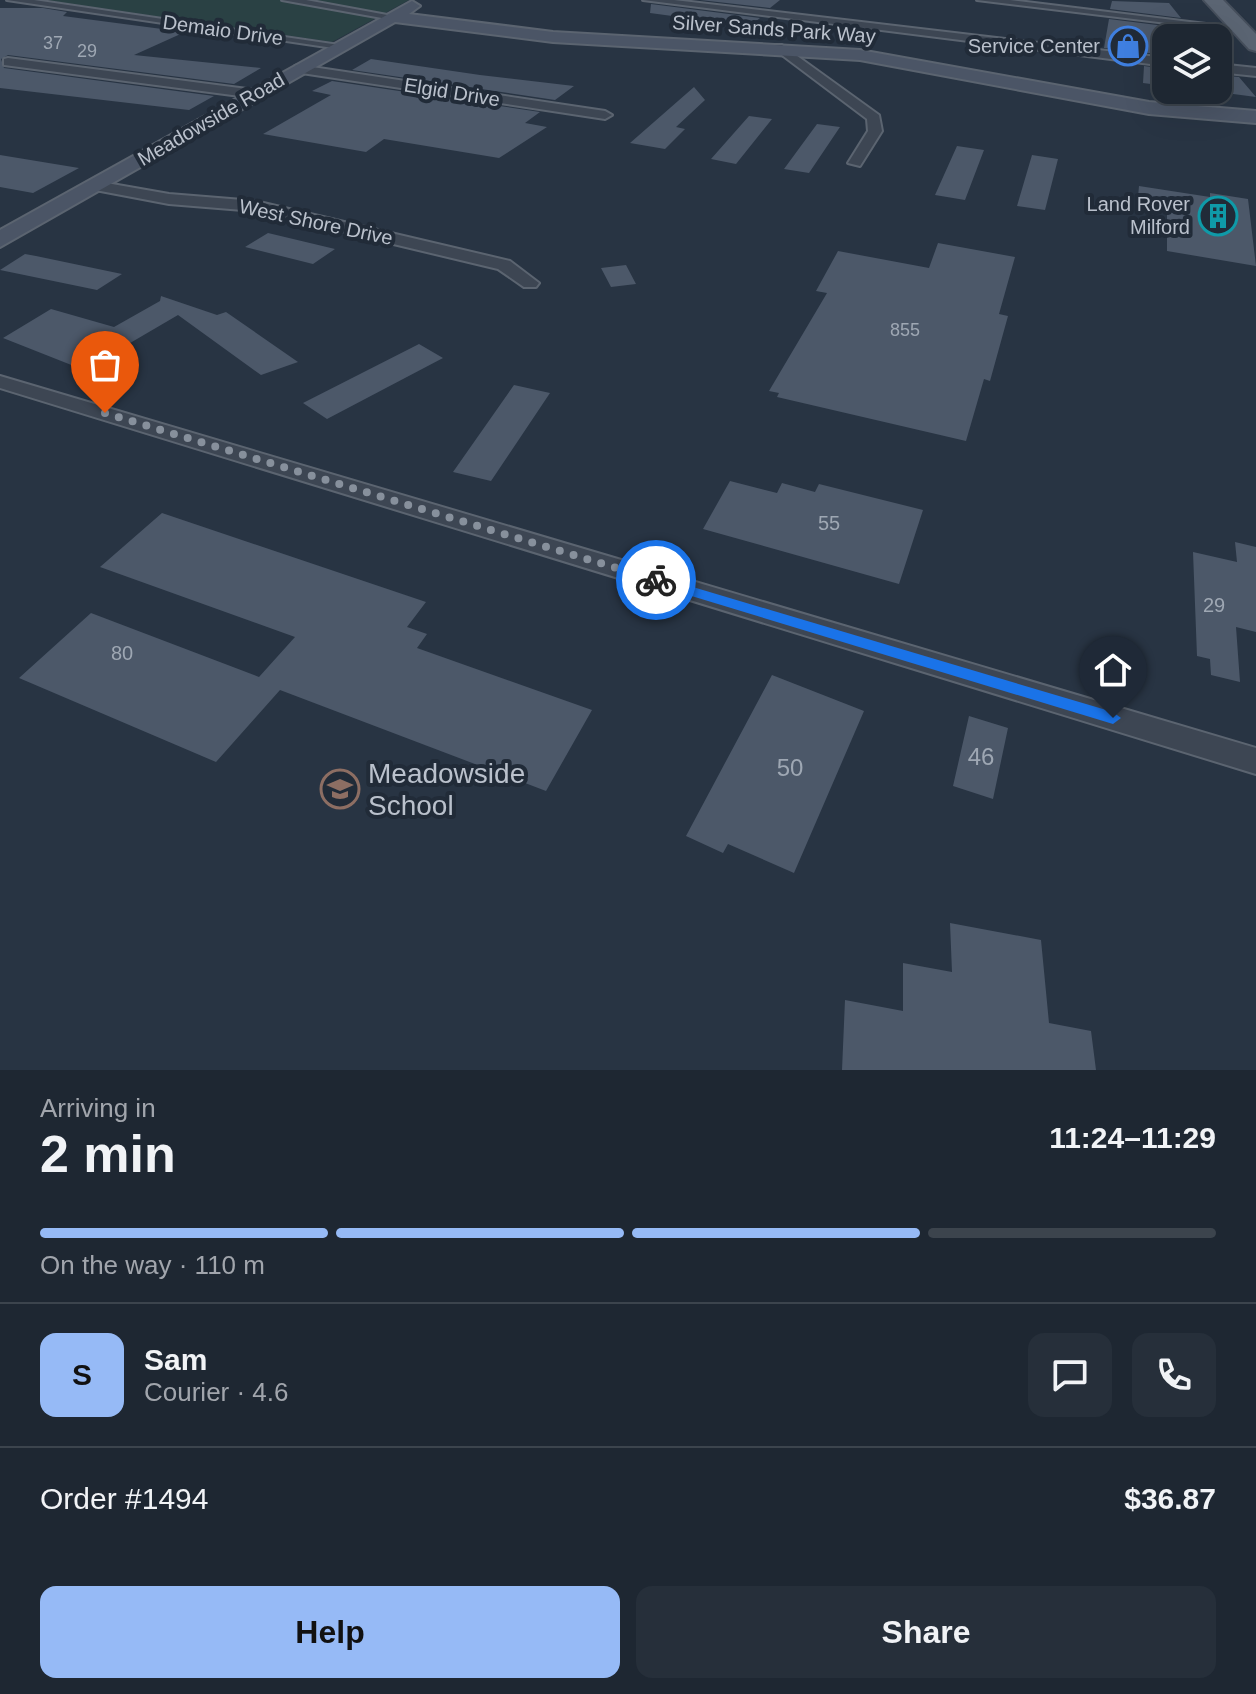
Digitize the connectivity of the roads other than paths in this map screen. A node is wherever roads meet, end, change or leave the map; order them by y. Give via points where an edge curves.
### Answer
1 (12, 0) edge
2 (287, 0) edge
3 (423, 0) edge
4 (648, 0) edge
5 (982, 0) edge
6 (1213, 0) edge
7 (393, 17) junction
8 (1241, 29) junction
9 (1256, 45) edge
10 (340, 46) junction
11 (778, 47) junction
12 (1152, 60) edge
13 (8, 62) dead end
14 (299, 69) junction
15 (1232, 69) edge
16 (1256, 72) edge
17 (255, 94) junction
18 (605, 115) dead end
19 (1256, 117) edge
20 (855, 163) dead end
21 (95, 186) junction
22 (0, 240) edge
23 (530, 283) dead end
24 (0, 382) edge
25 (1256, 761) edge

1 - 10 street, Demaio Drive
2 - 7 street, Silver Sands Park Way
3 - 7 street, Meadowside Road
4 - 12 street
5 - 8 street
6 - 8 main road
7 - 10 street, Meadowside Road
7 - 11 street, Silver Sands Park Way via 565,38
8 - 9 main road
10 - 14 street, Meadowside Road
11 - 19 street, Silver Sands Park Way via 905,61 1149,108
11 - 20 street via 874,118 875,131
13 - 17 street
14 - 17 street, Meadowside Road
14 - 18 street, Elgid Drive
15 - 16 street
17 - 21 street, Meadowside Road
21 - 22 street, Meadowside Road
21 - 23 street, West Shore Drive via 255,206 504,265
24 - 25 street

